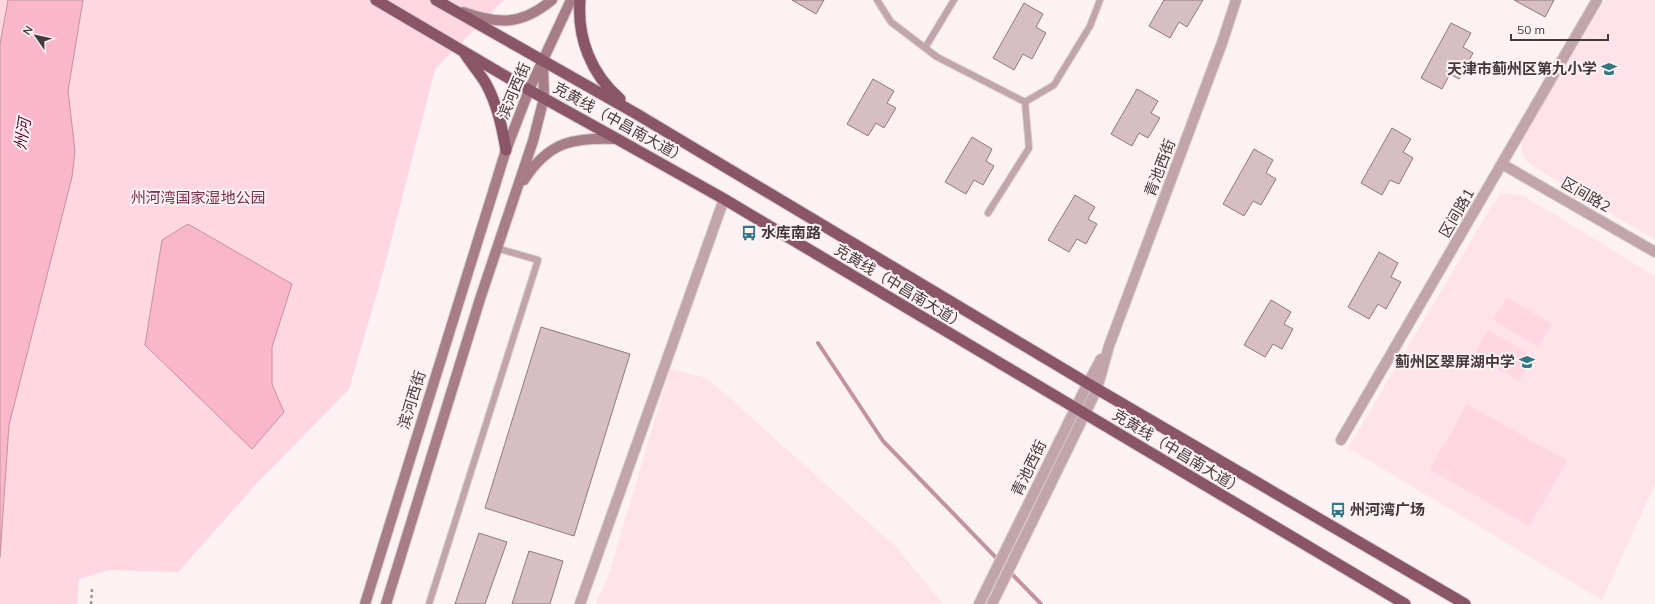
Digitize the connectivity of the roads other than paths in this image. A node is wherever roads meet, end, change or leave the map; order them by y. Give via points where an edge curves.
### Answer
1 (376, 0) edge
2 (436, 0) edge
3 (552, 0) edge
4 (571, 0) edge
5 (580, 0) edge
6 (877, 0) edge
7 (954, 0) edge
8 (1100, 0) edge
9 (1236, 0) edge
10 (1596, 0) edge
11 (447, 6) junction
12 (926, 48) junction
13 (462, 50) junction
14 (543, 62) junction
15 (529, 90) junction
16 (544, 98) junction
17 (1025, 102) junction
18 (635, 113) junction
19 (619, 140) junction
20 (506, 150) junction
21 (1502, 164) junction
22 (515, 193) junction
23 (724, 199) junction
24 (988, 213) dead end
25 (496, 248) junction
26 (1655, 252) edge
27 (1092, 386) junction
28 (1075, 408) junction
29 (1086, 415) junction
30 (1342, 440) dead end
31 (364, 604) edge
32 (386, 604) edge
33 (429, 604) edge
34 (580, 604) edge
35 (979, 604) edge
36 (992, 604) edge
37 (1405, 604) edge
38 (1465, 604) edge

1 - 13 highway, 克黄线（中昌南大道）
2 - 11 highway, 克黄线（中昌南大道）
3 - 11 main road via 533,14 505,21 488,20
4 - 14 main road
5 - 18 highway via 581,32 592,65 601,80
6 - 12 lane via 891,22
7 - 12 lane
8 - 17 lane via 1090,26 1054,85
9 - 27 street, 青池西街
10 - 21 street, 区间路1
11 - 14 highway, 克黄线（中昌南大道）
12 - 17 lane via 937,57
13 - 15 highway, 克黄线（中昌南大道）
13 - 20 highway via 492,96
14 - 15 main road, 滨河西街
14 - 16 main road, 滨河西街
14 - 18 highway, 克黄线（中昌南大道）
15 - 16 highway, 克黄线（中昌南大道）
15 - 20 main road, 滨河西街
16 - 19 highway, 克黄线（中昌南大道）
16 - 22 main road, 滨河西街 via 533,141
17 - 24 lane via 1029,148
18 - 27 highway, 克黄线（中昌南大道）
19 - 22 main road via 584,139 554,149 541,157
19 - 23 highway, 克黄线（中昌南大道）
20 - 31 main road, 滨河西街
21 - 26 street, 区间路2
21 - 30 street, 区间路1
22 - 25 main road, 滨河西街
23 - 28 highway, 克黄线（中昌南大道）
23 - 34 street
25 - 32 main road, 滨河西街
25 - 33 lane via 538,260
27 - 28 street, 青池西街
27 - 29 street, 青池西街
27 - 38 highway, 克黄线（中昌南大道）
28 - 29 highway, 克黄线（中昌南大道）
28 - 35 street, 青池西街
29 - 36 street, 青池西街
29 - 37 highway, 克黄线（中昌南大道）

